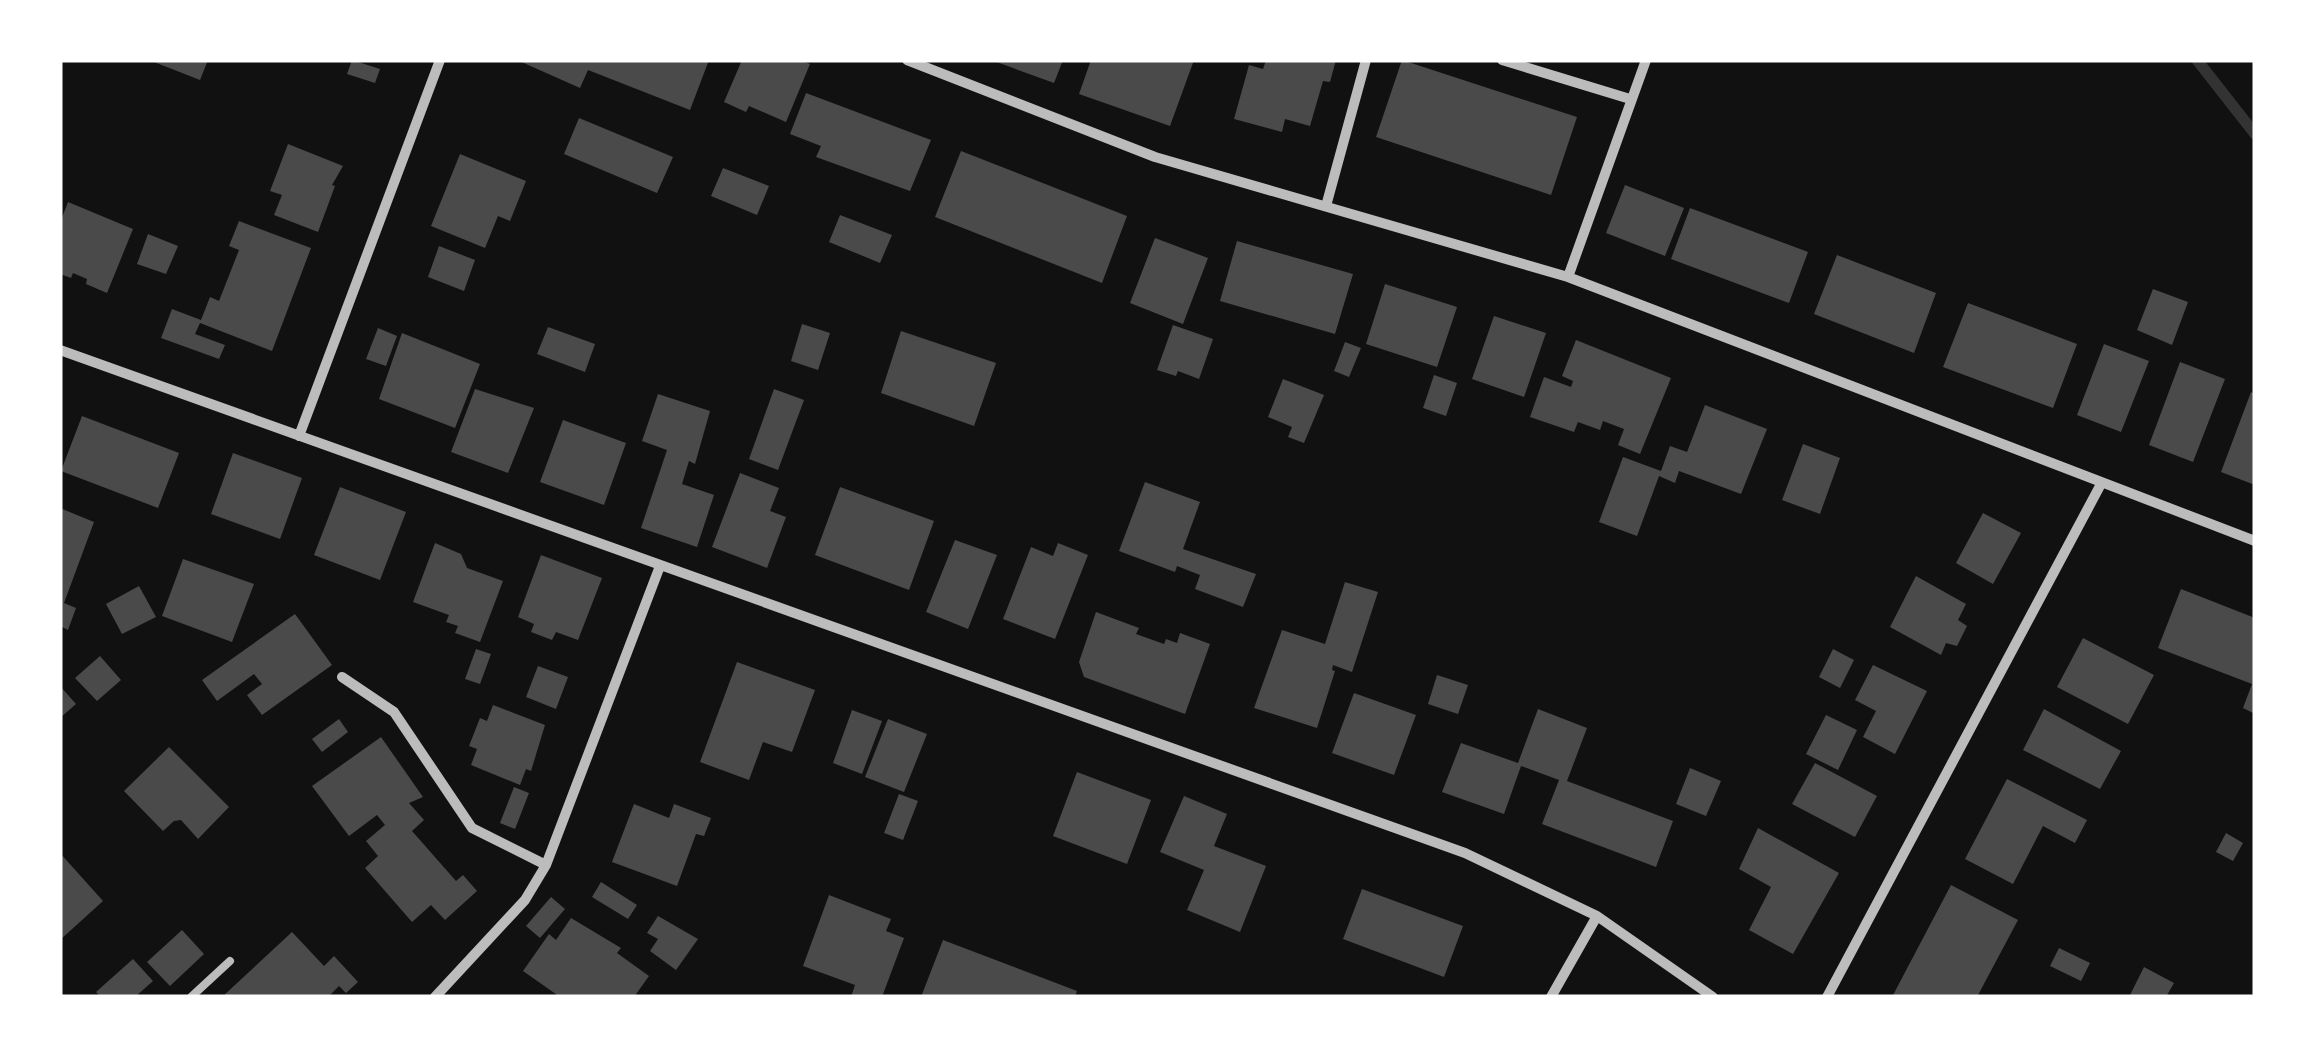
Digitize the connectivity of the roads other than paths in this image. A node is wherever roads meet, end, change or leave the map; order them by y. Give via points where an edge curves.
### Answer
1 (440, 60) edge
2 (907, 60) edge
3 (1366, 60) edge
4 (1502, 60) edge
5 (1646, 60) edge
6 (1630, 100) junction
7 (1326, 206) junction
8 (1568, 277) junction
9 (60, 350) edge
10 (299, 436) junction
11 (2101, 484) junction
12 (2255, 542) edge
13 (660, 566) junction
14 (342, 677) dead end
15 (546, 864) junction
16 (1597, 916) junction
17 (230, 961) dead end
18 (191, 997) edge
19 (436, 997) edge
20 (1551, 997) edge
21 (1713, 997) edge
22 (1828, 997) edge

1 - 10 street
2 - 7 street via 1155,157
3 - 7 street
4 - 6 street
5 - 6 street
6 - 8 street
7 - 8 street
8 - 11 street
9 - 10 street
10 - 13 street
11 - 12 street
11 - 22 street
13 - 15 street
13 - 16 street via 1465,853
14 - 15 street via 394,712 472,828
15 - 19 street via 525,900
16 - 20 street
16 - 21 street
17 - 18 lane

